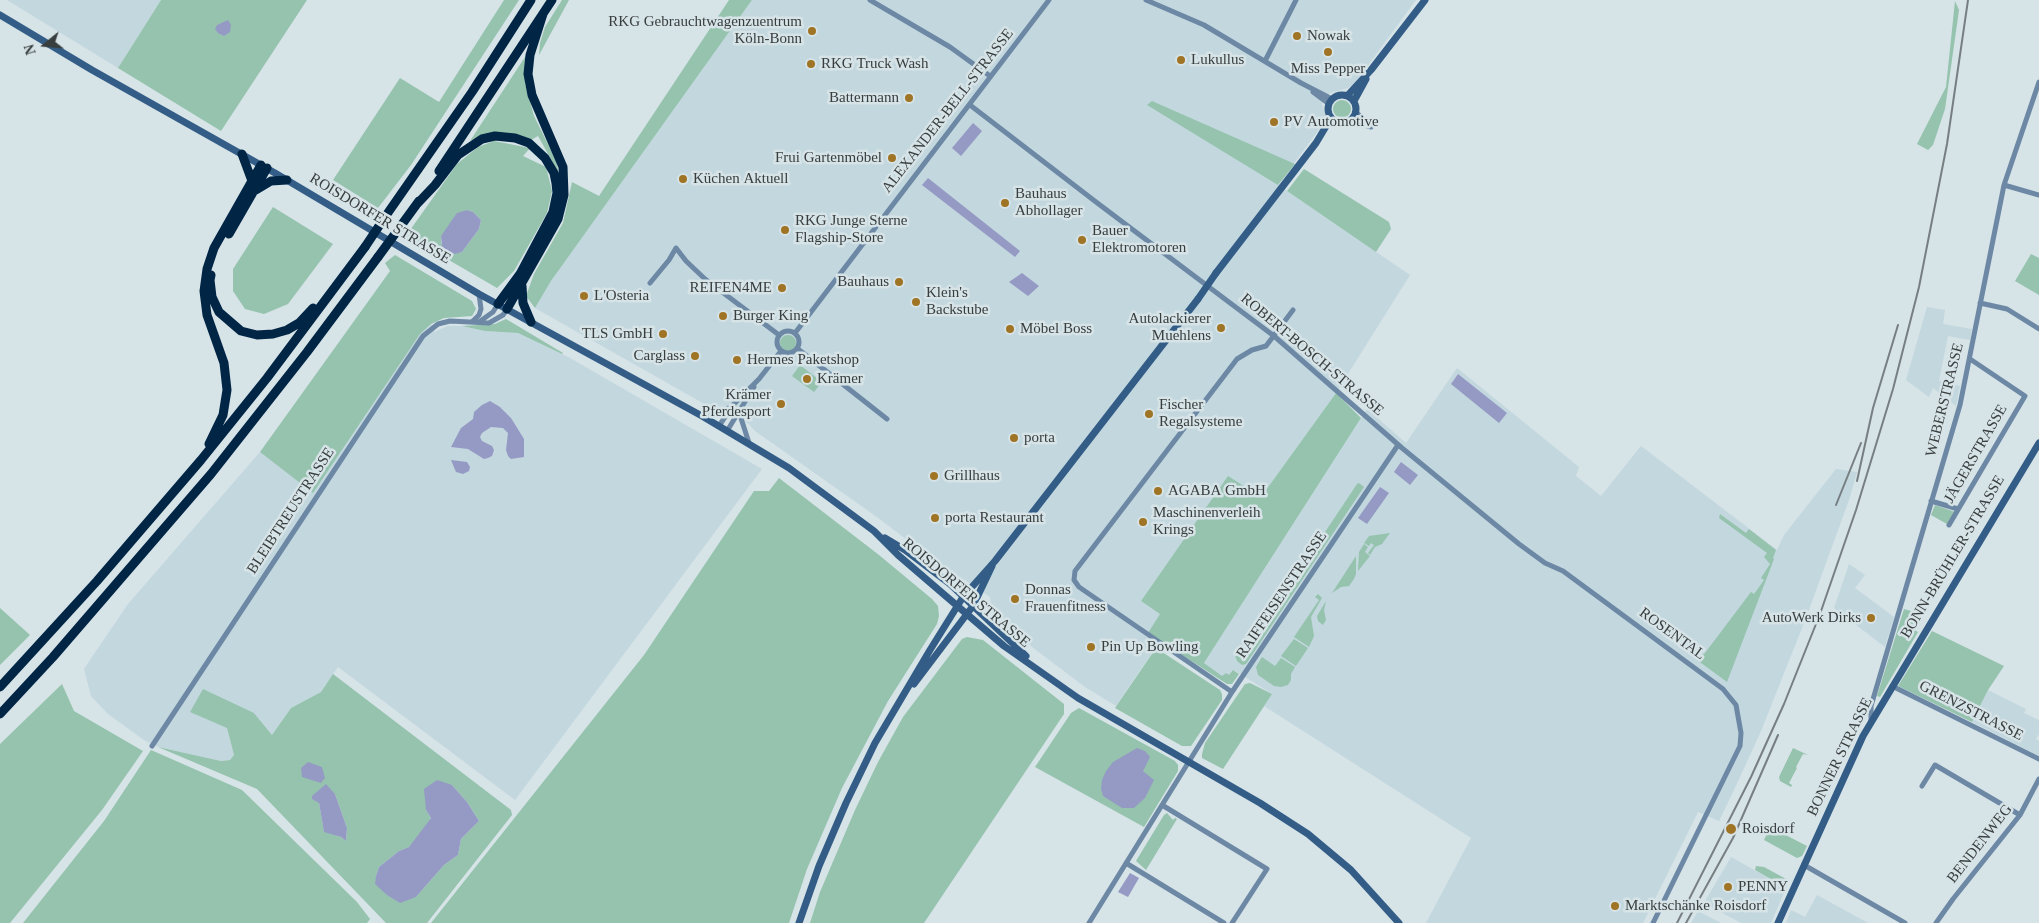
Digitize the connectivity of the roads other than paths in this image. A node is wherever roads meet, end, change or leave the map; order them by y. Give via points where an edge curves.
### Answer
1 (531, 0) edge
2 (552, 0) edge
3 (870, 0) edge
4 (1050, 0) edge
5 (1146, 0) edge
6 (1296, 0) edge
7 (1425, 0) edge
8 (543, 14) junction
9 (0, 15) edge
10 (1265, 61) junction
11 (1371, 70) junction
12 (990, 76) junction
13 (2039, 82) edge
14 (1347, 96) junction
15 (2036, 99) edge
16 (1331, 101) junction
17 (1354, 101) junction
18 (970, 104) junction
19 (1356, 112) junction
20 (1334, 120) junction
21 (1350, 121) junction
22 (242, 154) junction
23 (264, 167) junction
24 (287, 180) junction
25 (252, 181) junction
26 (2004, 185) junction
27 (254, 192) junction
28 (2039, 195) edge
29 (417, 204) junction
30 (522, 283) junction
31 (650, 283) dead end
32 (336, 285) junction
33 (480, 294) junction
34 (1980, 303) junction
35 (498, 304) junction
36 (507, 309) junction
37 (1293, 310) dead end
38 (472, 322) junction
39 (479, 322) junction
40 (531, 322) junction
41 (2039, 329) edge
42 (795, 333) junction
43 (779, 335) junction
44 (1274, 336) junction
45 (798, 349) junction
46 (781, 351) junction
47 (1970, 358) junction
48 (758, 379) junction
49 (733, 405) junction
50 (739, 412) junction
51 (702, 416) junction
52 (887, 419) dead end
53 (718, 426) junction
54 (726, 431) junction
55 (749, 443) junction
56 (2039, 443) edge
57 (1398, 445) junction
58 (201, 460) junction
59 (1931, 501) junction
60 (1958, 509) junction
61 (1949, 525) dead end
62 (874, 531) junction
63 (995, 561) junction
64 (963, 597) junction
65 (958, 606) junction
66 (973, 606) junction
67 (967, 614) junction
68 (1042, 672) junction
69 (1892, 686) junction
70 (0, 687) edge
71 (1232, 692) junction
72 (900, 702) junction
73 (0, 714) edge
74 (1871, 722) junction
75 (152, 746) dead end
76 (2039, 759) edge
77 (1189, 760) junction
78 (2039, 779) edge
79 (1922, 786) dead end
80 (1162, 805) junction
81 (2020, 815) junction
82 (1126, 863) junction
83 (1804, 865) junction
84 (799, 923) edge
85 (1089, 923) edge
86 (1224, 923) edge
87 (1232, 923) edge
88 (1399, 923) edge
89 (1653, 923) edge
90 (1778, 923) edge
91 (1905, 923) edge
92 (1936, 923) edge

1 - 32 highway, bridge via 472,92
2 - 8 highway
3 - 12 street via 950,47
4 - 12 street, ALEXANDER-BELL-STRASSE
5 - 10 street via 1204,25
6 - 10 street
7 - 11 main road
8 - 29 highway
8 - 30 highway via 530,55 528,74 532,95 563,168 564,196 558,219
9 - 22 main road, ROISDORFER STRASSE
10 - 16 street
11 - 14 main road
11 - 17 main road
12 - 18 street, ALEXANDER-BELL-STRASSE
13 - 15 street, WEBERSTRASSE
14 - 16 main road via 1338,96
14 - 17 main road
15 - 26 street, WEBERSTRASSE
16 - 20 main road via 1328,111
17 - 19 main road
18 - 42 street, ALEXANDER-BELL-STRASSE
18 - 44 street, ROBERT-BOSCH-STRASSE
19 - 21 main road
19 - 21 street via 1371,127
20 - 21 main road via 1344,124
20 - 63 main road, bridge
22 - 23 main road, ROISDORFER STRASSE
22 - 25 highway
23 - 24 main road, ROISDORFER STRASSE
23 - 25 highway
23 - 27 highway
24 - 27 highway via 271,181
24 - 33 main road, ROISDORFER STRASSE
25 - 58 highway via 214,248 207,269 204,291 207,315 224,363 227,390 223,415
26 - 28 street
26 - 34 street, WEBERSTRASSE
27 - 32 highway via 215,258 210,280 212,297 219,312 241,331 273,334 299,323
29 - 35 highway via 458,155 482,139 495,136 515,138 529,143 545,158 556,183 553,212 520,274
29 - 73 highway, bridge via 211,474
30 - 36 highway
30 - 40 highway via 523,303
31 - 43 street via 676,248 705,279
32 - 58 highway
33 - 35 main road, ROISDORFER STRASSE
33 - 38 street via 481,309
34 - 41 street via 2007,308
34 - 47 street, WEBERSTRASSE
35 - 36 main road, ROISDORFER STRASSE
35 - 39 street
36 - 39 street, BLEIBTREUSTRASSE via 489,323
36 - 40 main road, ROISDORFER STRASSE
37 - 44 street
38 - 39 street, BLEIBTREUSTRASSE
38 - 75 street, BLEIBTREUSTRASSE via 438,324 423,336
40 - 51 main road, ROISDORFER STRASSE
42 - 43 street via 786,331
42 - 45 street via 800,340
43 - 46 street via 777,344
44 - 57 street, ROBERT-BOSCH-STRASSE
44 - 71 street via 1266,346 1236,358 1074,571 1077,584 1086,592
45 - 46 street via 790,354
45 - 52 street
46 - 48 street
47 - 59 street, WEBERSTRASSE via 1960,405
47 - 60 street, JÄGERSTRASSE via 2024,396
48 - 49 street
48 - 50 street
49 - 51 street
49 - 53 street
50 - 54 street
50 - 55 street
51 - 53 main road, ROISDORFER STRASSE
53 - 54 main road, ROISDORFER STRASSE
54 - 55 main road, ROISDORFER STRASSE
55 - 62 main road, ROISDORFER STRASSE via 823,492
56 - 69 main road, BONN-BRÜHLER-STRASSE
57 - 71 street, RAIFFEISENSTRASSE
57 - 89 street, ROSENTAL via 1536,557 1563,571 1716,681 1736,705 1740,746
58 - 70 highway
59 - 60 street
59 - 74 street, WEBERSTRASSE via 1871,706
60 - 61 street, JÄGERSTRASSE
62 - 64 main road, ROISDORFER STRASSE via 905,550
62 - 65 main road, ROISDORFER STRASSE
63 - 64 main road
63 - 66 main road
64 - 65 main road
64 - 66 main road, ROISDORFER STRASSE
65 - 67 main road, ROISDORFER STRASSE
65 - 72 main road
66 - 67 main road
66 - 68 main road, ROISDORFER STRASSE
67 - 68 main road, ROISDORFER STRASSE via 1004,646
67 - 72 main road
68 - 77 main road, ROISDORFER STRASSE via 1108,716
69 - 74 main road, BONNER STRASSE
69 - 76 street, GRENZSTRASSE
71 - 77 street, RAIFFEISENSTRASSE
72 - 84 main road via 875,743 846,803
74 - 83 main road, BONNER STRASSE
77 - 80 street, RAIFFEISENSTRASSE
77 - 88 main road, ROISDORFER STRASSE via 1308,834 1351,870
78 - 81 street, BENDENWEG
79 - 81 street via 1935,765
80 - 82 street, RAIFFEISENSTRASSE
80 - 87 street via 1267,869
81 - 92 street, BENDENWEG
82 - 85 street, RAIFFEISENSTRASSE
82 - 86 street
83 - 90 main road, BONNER STRASSE
83 - 91 street

